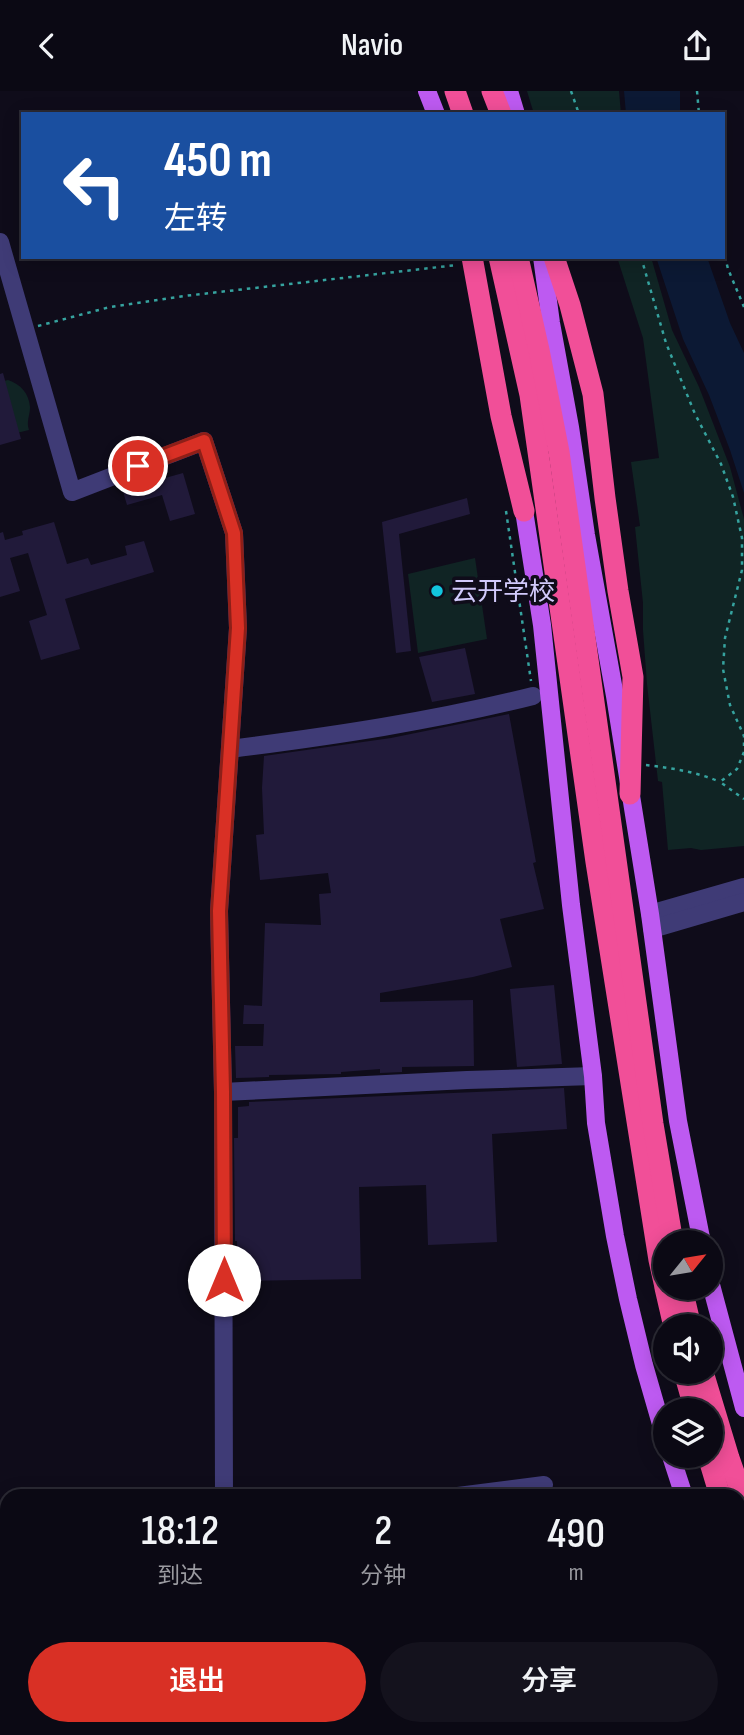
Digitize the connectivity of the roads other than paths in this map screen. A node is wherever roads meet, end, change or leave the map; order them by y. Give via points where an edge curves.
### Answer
1 (427, 91) edge
2 (447, 91) edge
3 (455, 91) edge
4 (482, 91) edge
5 (492, 91) edge
6 (509, 91) edge
7 (435, 112) edge
8 (451, 112) edge
9 (462, 112) edge
10 (488, 112) edge
11 (500, 112) edge
12 (515, 112) edge
13 (1, 250) edge
14 (478, 259) edge
15 (499, 259) edge
16 (518, 259) edge
17 (542, 259) edge
18 (555, 259) edge
19 (465, 261) edge
20 (514, 507) junction
21 (533, 696) road end
22 (230, 749) junction
23 (630, 795) junction
24 (744, 887) edge
25 (744, 902) edge
26 (651, 922) junction
27 (593, 1076) junction
28 (223, 1092) junction
29 (654, 1230) edge
30 (671, 1230) edge
31 (699, 1230) edge
32 (715, 1300) edge
33 (654, 1398) edge
34 (744, 1408) edge
35 (675, 1468) edge
36 (717, 1468) edge
37 (722, 1468) edge
38 (544, 1485) dead end
39 (224, 1489) edge
40 (513, 1489) edge
41 (682, 1489) edge
42 (719, 1489) edge
43 (736, 1489) edge

1 - 7 main road
2 - 8 highway
3 - 9 highway
4 - 10 highway
5 - 11 highway
6 - 12 main road
13 - 22 street via 72,492 204,441 234,533 238,628
14 - 20 main road via 508,403
15 - 29 highway via 530,395 596,862
16 - 30 highway via 559,452
17 - 23 main road
18 - 23 highway via 593,394 618,591 634,677
19 - 20 highway via 501,416
20 - 27 main road via 542,625
21 - 22 street via 378,729
22 - 28 street via 219,911
23 - 26 main road
24 - 26 street
25 - 26 street
26 - 31 main road via 678,1121
27 - 28 street
27 - 33 main road via 596,1123 621,1266
28 - 39 street
32 - 34 main road
35 - 41 main road
36 - 42 highway
37 - 43 highway
38 - 40 street

